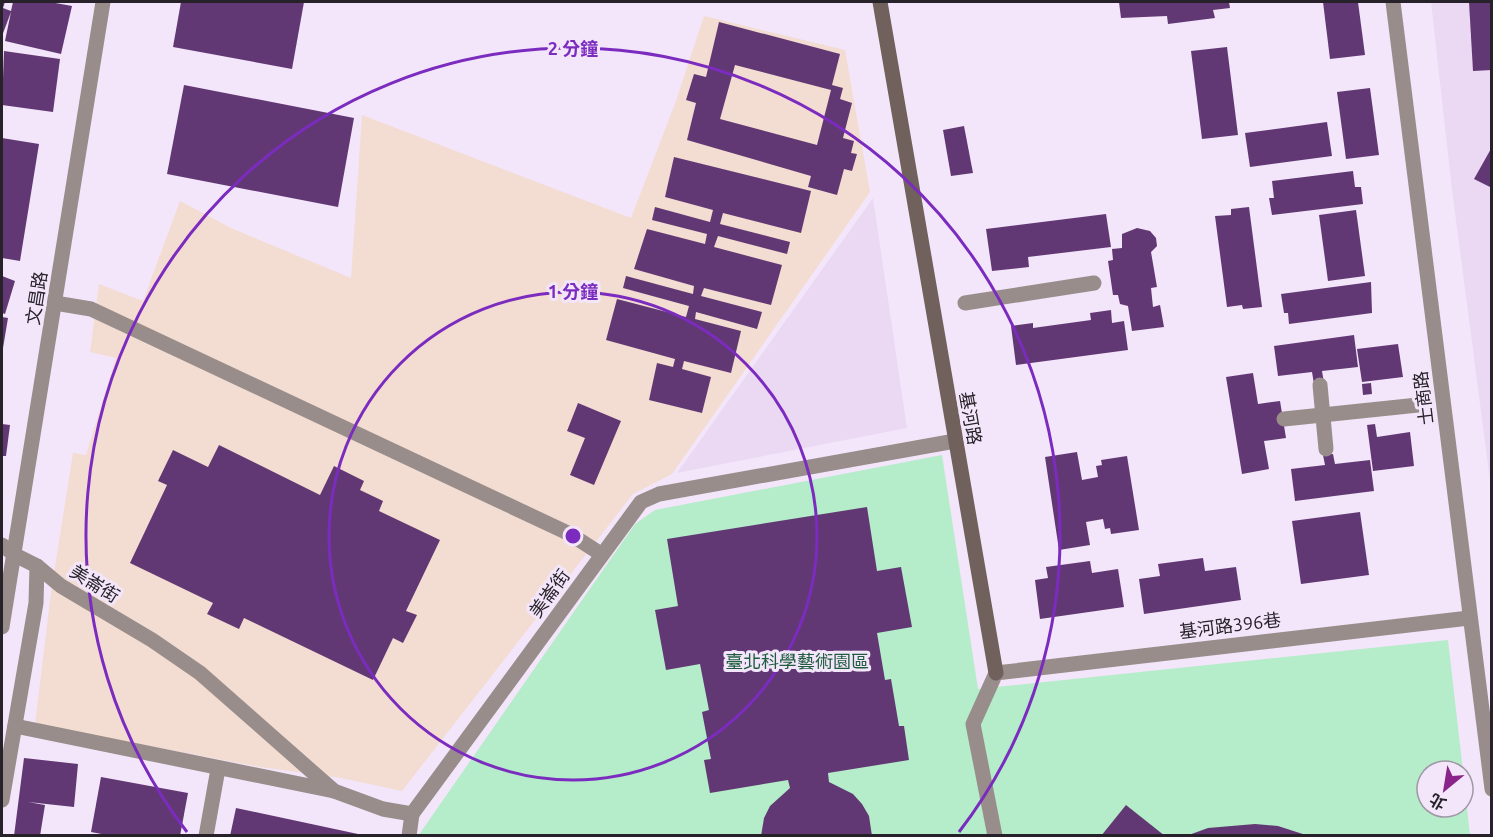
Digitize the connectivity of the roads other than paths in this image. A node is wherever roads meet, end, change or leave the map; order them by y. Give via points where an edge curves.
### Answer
1 (103, 2) edge
2 (880, 2) edge
3 (1394, 2) edge
4 (1094, 283) dead end
5 (56, 303) junction
6 (965, 303) dead end
7 (1320, 385) dead end
8 (1418, 405) dead end
9 (1323, 415) junction
10 (1284, 419) dead end
11 (955, 441) junction
12 (1326, 449) dead end
13 (2, 545) edge
14 (602, 554) junction
15 (15, 555) junction
16 (37, 566) junction
17 (1469, 618) junction
18 (2, 627) edge
19 (996, 673) junction
20 (15, 726) junction
21 (218, 769) junction
22 (1491, 789) edge
23 (334, 791) junction
24 (2, 800) edge
25 (412, 814) junction
26 (206, 836) edge
27 (409, 836) edge
28 (995, 836) edge

1 - 5 street, 文昌路
2 - 11 street, 基河路
3 - 17 street, 士商路
4 - 6 street
5 - 14 street via 91,309 570,534
5 - 15 street, 文昌路
7 - 9 street
8 - 9 street
9 - 10 street
9 - 12 street
11 - 14 street, 美崙街 via 659,494 641,502
11 - 19 street, 基河路
13 - 15 street, 美崙街
14 - 25 street, 美崙街
15 - 16 street, 美崙街
15 - 18 street, 文昌路
16 - 20 street via 36,603
16 - 23 street, 美崙街 via 61,586 200,672
17 - 19 street, 基河路396巷
17 - 22 street, 士商路
19 - 28 street via 973,724
20 - 21 street, 美崙街
20 - 24 street
21 - 23 street, 美崙街
21 - 26 street
23 - 25 street, 美崙街 via 383,809
25 - 27 street

